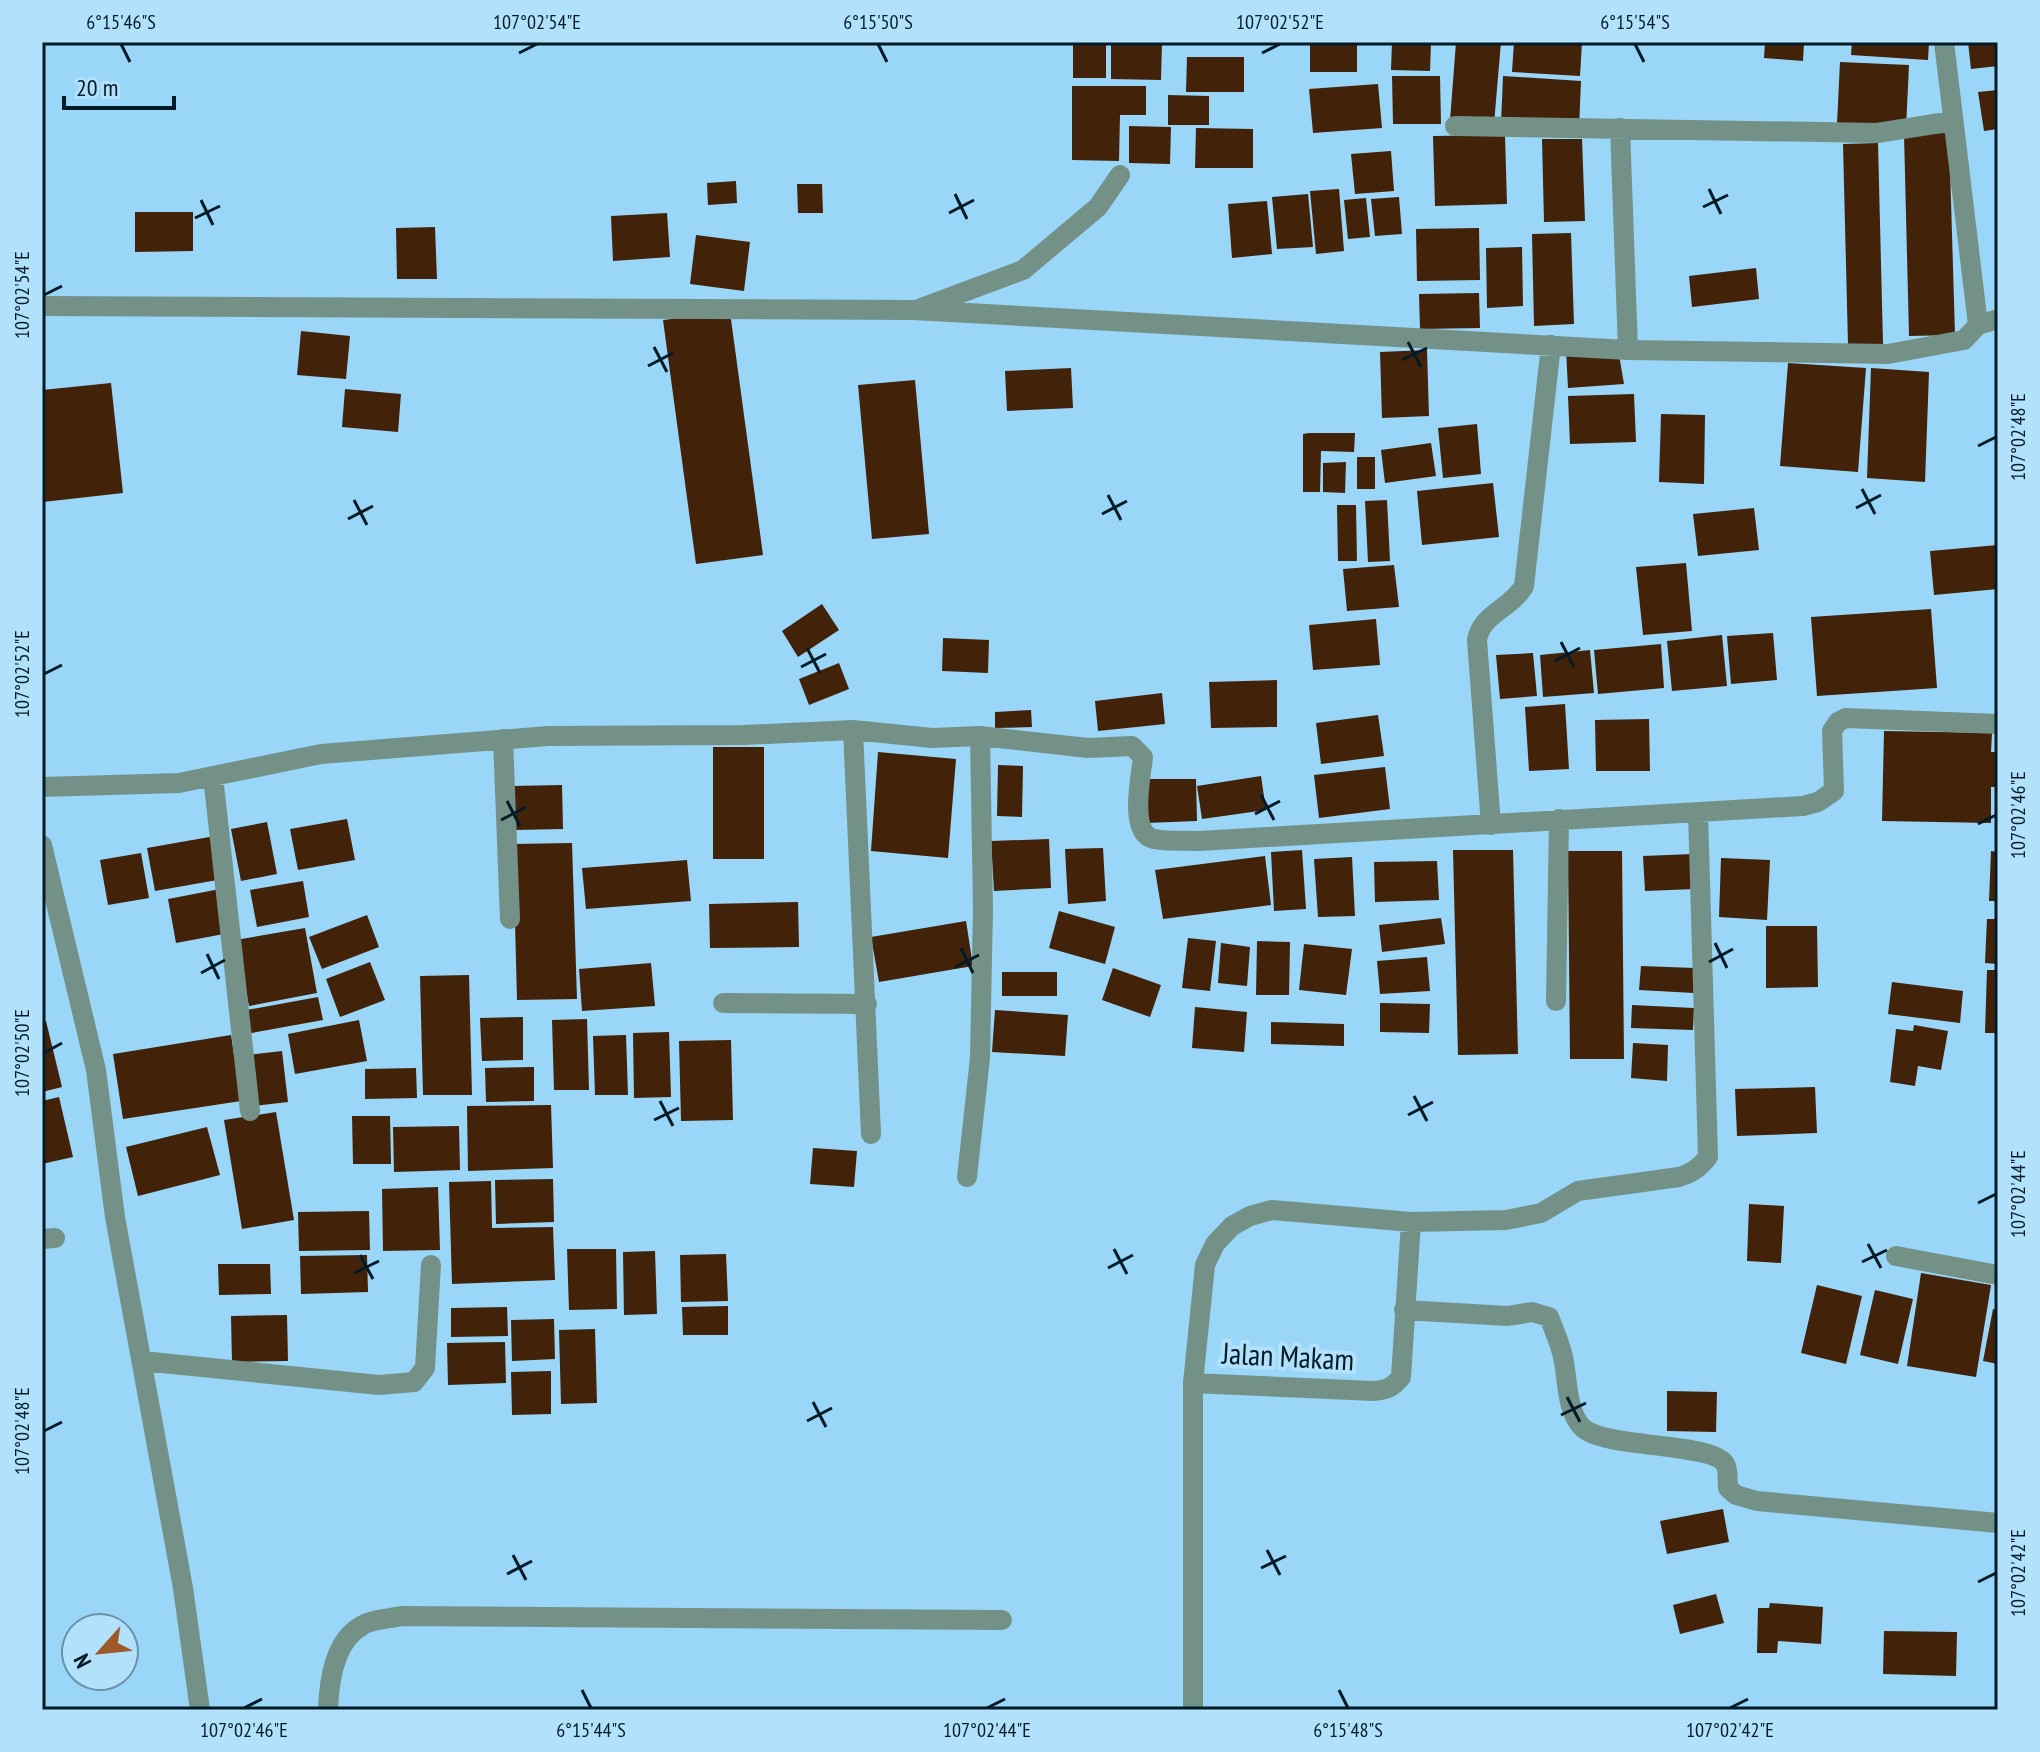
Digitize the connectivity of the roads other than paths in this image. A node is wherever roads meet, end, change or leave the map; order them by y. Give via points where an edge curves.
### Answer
1 (1944, 42) edge
2 (1953, 121) junction
3 (1455, 126) dead end
4 (1620, 128) junction
5 (1120, 175) dead end
6 (42, 306) edge
7 (914, 310) junction
8 (1988, 322) edge
9 (1551, 345) junction
10 (1628, 350) junction
11 (1998, 724) edge
12 (853, 730) junction
13 (980, 736) junction
14 (503, 739) junction
15 (213, 776) junction
16 (42, 787) edge
17 (1698, 813) junction
18 (1559, 819) junction
19 (1491, 825) junction
20 (42, 845) edge
21 (510, 919) dead end
22 (1556, 1001) dead end
23 (723, 1003) dead end
24 (867, 1004) junction
25 (250, 1111) dead end
26 (871, 1134) dead end
27 (967, 1177) dead end
28 (1411, 1222) junction
29 (1896, 1256) dead end
30 (431, 1265) dead end
31 (1998, 1275) edge
32 (1404, 1310) junction
33 (142, 1361) junction
34 (1193, 1383) junction
35 (1998, 1523) edge
36 (1002, 1620) dead end
37 (200, 1710) edge
38 (328, 1710) edge
39 (1193, 1710) edge

1 - 2 street
2 - 4 street via 1877,133
2 - 8 street
3 - 4 street
4 - 10 street
5 - 7 street via 1098,207 1023,270
6 - 7 street
7 - 9 street
8 - 10 street via 1964,340 1888,354
9 - 10 street
9 - 19 street via 1524,586 1510,604 1486,620 1477,640
11 - 17 street via 1846,718 1832,731 1834,791 1818,802
12 - 13 street via 932,738
12 - 14 street
12 - 24 street
13 - 19 street via 1088,748 1132,746 1143,757 1138,820 1152,839
13 - 27 street via 980,1058
14 - 15 street via 321,754
14 - 21 street
15 - 16 street via 179,783
15 - 25 street
17 - 18 street
17 - 28 street via 1708,1157 1679,1177 1578,1191 1541,1213 1506,1220
18 - 19 street
18 - 22 street
20 - 33 street via 96,1070 115,1217
23 - 24 street
24 - 26 street
28 - 32 street, Jalan Makam
28 - 34 street via 1272,1210 1232,1226 1205,1265
29 - 31 street
30 - 33 street via 425,1368 414,1382 379,1385
32 - 34 street, Jalan Makam via 1401,1377 1387,1390
32 - 35 street via 1508,1316 1532,1312 1549,1317 1580,1426 1593,1435 1719,1457 1728,1467 1728,1488 1736,1495
33 - 37 street
34 - 39 street, Jalan Makam
36 - 38 street via 401,1616 363,1625 343,1645 329,1679

